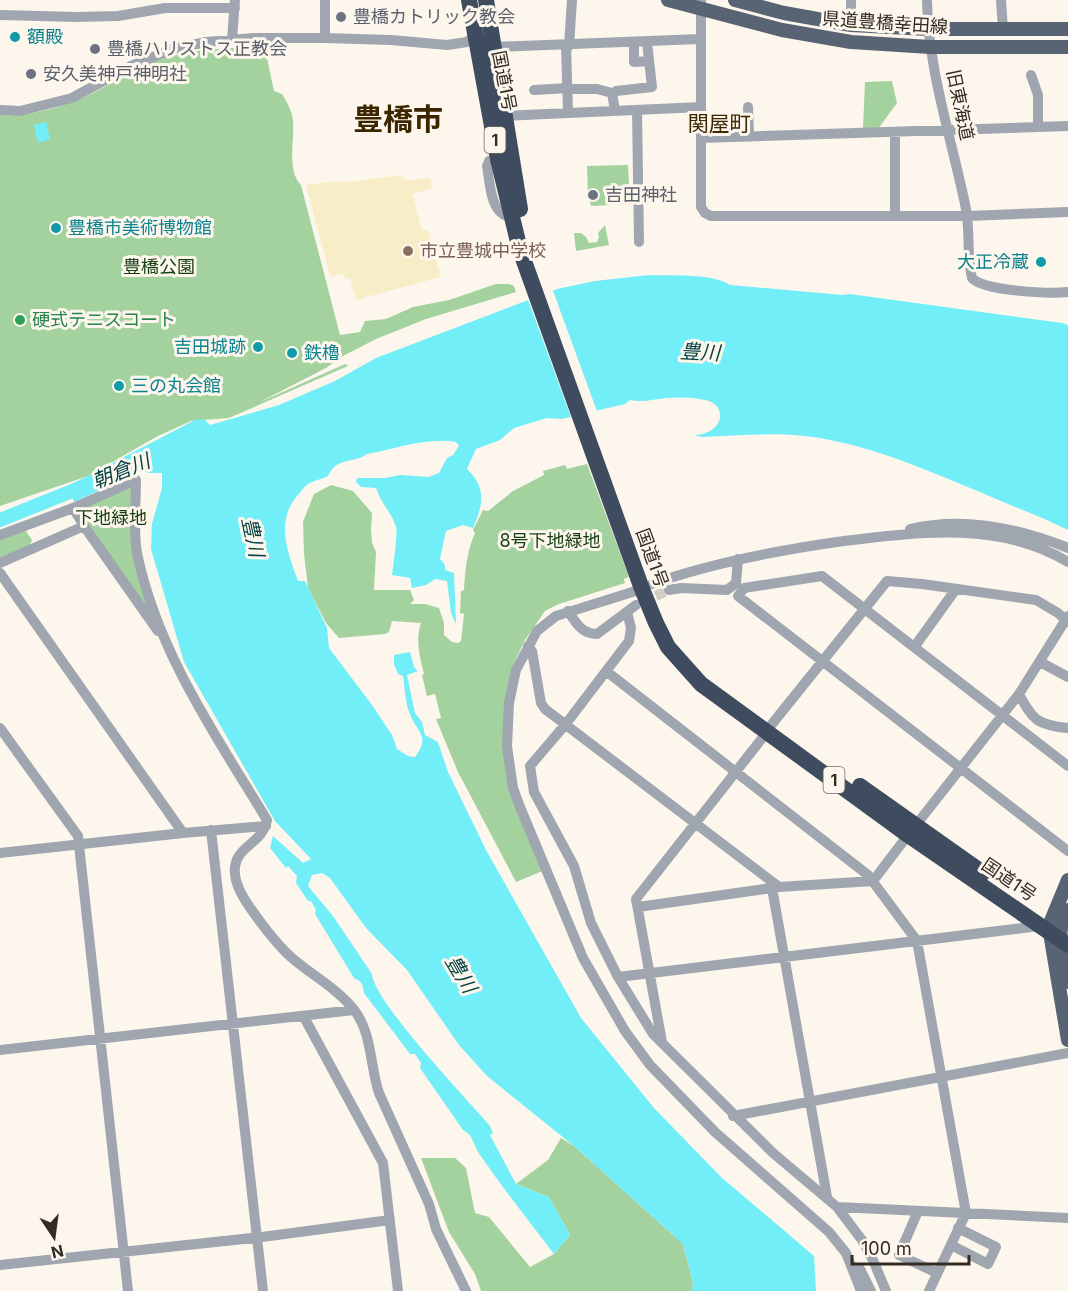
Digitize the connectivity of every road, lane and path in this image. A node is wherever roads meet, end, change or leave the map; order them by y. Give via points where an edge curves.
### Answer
1 (325, 0) edge
2 (469, 0) edge
3 (486, 0) edge
4 (572, 0) edge
5 (668, 0) edge
6 (735, 0) edge
7 (851, 0) edge
8 (927, 0) edge
9 (1001, 0) edge
10 (235, 4) edge
11 (701, 5) edge
12 (0, 15) edge
13 (851, 25) junction
14 (928, 29) junction
15 (1004, 29) junction
16 (1068, 29) edge
17 (475, 35) junction
18 (325, 38) junction
19 (700, 39) junction
20 (232, 40) junction
21 (647, 42) junction
22 (634, 43) junction
23 (568, 46) junction
24 (494, 47) junction
25 (930, 47) junction
26 (1068, 47) edge
27 (649, 62) junction
28 (1031, 75) dead end
29 (568, 88) junction
30 (534, 90) dead end
31 (614, 94) junction
32 (701, 107) junction
33 (748, 107) dead end
34 (0, 110) edge
35 (637, 110) junction
36 (615, 111) junction
37 (568, 113) junction
38 (505, 116) junction
39 (1068, 126) edge
40 (1038, 127) junction
41 (948, 130) junction
42 (895, 133) junction
43 (749, 137) junction
44 (701, 138) junction
45 (1068, 212) edge
46 (895, 216) junction
47 (968, 216) junction
48 (639, 242) dead end
49 (533, 277) junction
50 (1068, 292) edge
51 (73, 508) junction
52 (84, 526) junction
53 (0, 535) edge
54 (896, 535) junction
55 (1068, 548) edge
56 (738, 559) junction
57 (1068, 562) edge
58 (0, 563) edge
59 (0, 573) edge
60 (644, 587) junction
61 (956, 589) junction
62 (669, 590) tunnel mouth
63 (866, 608) junction
64 (568, 611) junction
65 (627, 612) junction
66 (1067, 619) edge
67 (528, 646) junction
68 (915, 646) junction
69 (168, 647) junction
70 (823, 662) junction
71 (1040, 662) junction
72 (606, 671) junction
73 (1068, 677) edge
74 (1019, 694) junction
75 (1003, 715) junction
76 (565, 725) junction
77 (0, 728) edge
78 (770, 728) junction
79 (1068, 728) edge
80 (1068, 766) edge
81 (960, 768) junction
82 (736, 773) junction
83 (695, 823) junction
84 (266, 826) junction
85 (211, 830) junction
86 (912, 830) junction
87 (183, 832) junction
88 (78, 844) junction
89 (1068, 851) edge
90 (0, 854) edge
91 (1068, 880) edge
92 (873, 881) junction
93 (775, 888) junction
94 (638, 907) junction
95 (1068, 910) edge
96 (1057, 932) edge
97 (917, 941) junction
98 (785, 957) junction
99 (650, 972) junction
100 (618, 976) junction
101 (1068, 982) edge
102 (354, 1010) junction
103 (304, 1017) junction
104 (231, 1024) junction
105 (100, 1039) junction
106 (1068, 1040) edge
107 (662, 1042) junction
108 (0, 1050) edge
109 (1068, 1053) edge
110 (941, 1077) junction
111 (810, 1101) junction
112 (733, 1116) junction
113 (827, 1197) junction
114 (837, 1207) junction
115 (918, 1211) junction
116 (966, 1213) junction
117 (1068, 1218) edge
118 (390, 1220) junction
119 (958, 1228) junction
120 (256, 1236) junction
121 (951, 1245) junction
122 (124, 1251) junction
123 (852, 1264) junction
124 (0, 1265) edge
125 (937, 1273) junction
126 (128, 1291) edge
127 (263, 1291) edge
128 (398, 1291) edge
129 (466, 1291) edge
130 (861, 1291) edge
131 (871, 1291) edge
132 (886, 1291) edge
133 (929, 1291) edge

1 - 18 street
2 - 17 highway, 国道1号 / 1
3 - 24 highway, 国道1号 / 1
4 - 23 street
5 - 11 main road, 県道豊橋幸田線
6 - 13 main road, 県道豊橋幸田線
7 - 13 street
8 - 14 street, 旧東海道
9 - 15 street
10 - 12 street via 165,8 118,16
10 - 20 street
11 - 19 street
11 - 25 main road, 県道豊橋幸田線 via 782,30 851,42
13 - 14 main road, 県道豊橋幸田線
14 - 15 main road, 県道豊橋幸田線
14 - 25 street, 旧東海道
15 - 16 main road, 県道豊橋幸田線
17 - 18 street via 465,43 447,45
17 - 49 highway, 国道1号 / 1 via 511,217
18 - 20 street
19 - 21 street
19 - 32 street
20 - 34 street via 174,49 131,66 72,98 20,111
21 - 22 street
21 - 27 street
22 - 23 street
22 - 27 street via 634,63
23 - 24 street
23 - 29 street
24 - 38 highway, 国道1号 / 1
25 - 26 main road, 県道豊橋幸田線
25 - 41 street, 旧東海道
27 - 31 street via 652,87
28 - 40 street via 1038,95
29 - 30 street
29 - 31 street
29 - 37 street
31 - 36 street
32 - 35 street
32 - 44 street
33 - 43 street
35 - 36 street
35 - 48 street
36 - 37 street
37 - 38 street
38 - 49 highway, 国道1号 / 1
39 - 40 street
40 - 41 street
41 - 42 street
41 - 47 street, 旧東海道
42 - 43 street
42 - 46 street
43 - 44 street
44 - 46 street via 701,207 711,216
45 - 47 street
46 - 47 street
47 - 50 street, 旧東海道 via 972,278 980,284 1047,294
49 - 60 highway, 国道1号 / 1
51 - 52 street
51 - 53 street
51 - 69 street via 136,480 137,552
52 - 58 street
52 - 69 street
54 - 55 street via 934,523 986,525
54 - 56 street
54 - 57 street via 947,532 999,537 1034,546
56 - 60 street
56 - 62 street via 736,583 727,590
59 - 87 street
60 - 64 street
60 - 65 street
60 - 78 highway, 国道1号 / 1 via 686,655 705,676
61 - 63 street via 887,580
61 - 66 street via 1036,600
61 - 68 street
63 - 68 street
63 - 70 street
63 - 70 street via 822,576 744,588 738,596
64 - 65 street via 579,628 591,634 607,628
64 - 67 street via 544,624
65 - 72 street via 629,641
66 - 71 street
67 - 76 street via 541,703
67 - 123 street via 516,670 509,703 509,766 520,807 584,958 625,1031 650,1065 715,1132 829,1232
68 - 75 street
69 - 84 street via 267,820
70 - 78 street
70 - 81 street
71 - 73 street
71 - 74 street
72 - 76 street
72 - 82 street
74 - 75 street
74 - 79 street via 1030,715 1052,726
75 - 80 street
75 - 81 street
76 - 83 street
76 - 100 street via 530,766 531,778 534,792 574,866 591,923
77 - 88 street via 78,836
78 - 82 street
78 - 86 highway, 国道1号 / 1
81 - 86 street
81 - 89 street
82 - 83 street
82 - 92 street
83 - 93 street
83 - 94 street via 636,899
84 - 85 street
84 - 102 street via 235,866 235,879 242,894 279,946
85 - 87 street
85 - 104 street
86 - 92 street
86 - 96 highway, 国道1号 / 1
87 - 88 street
88 - 90 street
88 - 105 street
91 - 96 main road
92 - 93 street
92 - 97 street
93 - 94 street
93 - 98 street
94 - 99 street
95 - 96 main road
96 - 97 street
96 - 101 main road
96 - 106 main road
97 - 98 street
97 - 110 street
98 - 99 street
98 - 111 street
99 - 100 street
99 - 107 street
100 - 107 street via 652,1034
102 - 103 street
102 - 129 street via 365,1027 379,1093 429,1204 435,1229
103 - 104 street
103 - 118 street via 383,1163
104 - 105 street
104 - 120 street
105 - 108 street
105 - 122 street
107 - 112 street
109 - 110 street
110 - 111 street
110 - 116 street
111 - 112 street
111 - 113 street
112 - 113 street
113 - 114 street
114 - 115 street
114 - 132 street via 862,1240
115 - 116 street
115 - 125 street via 899,1255
116 - 117 street
116 - 119 street
118 - 120 street
118 - 128 street
119 - 121 street
119 - 121 street via 996,1247 988,1264
120 - 122 street
120 - 127 street
121 - 125 street
122 - 124 street
122 - 126 street
123 - 130 street
123 - 131 street via 860,1269
125 - 133 street

